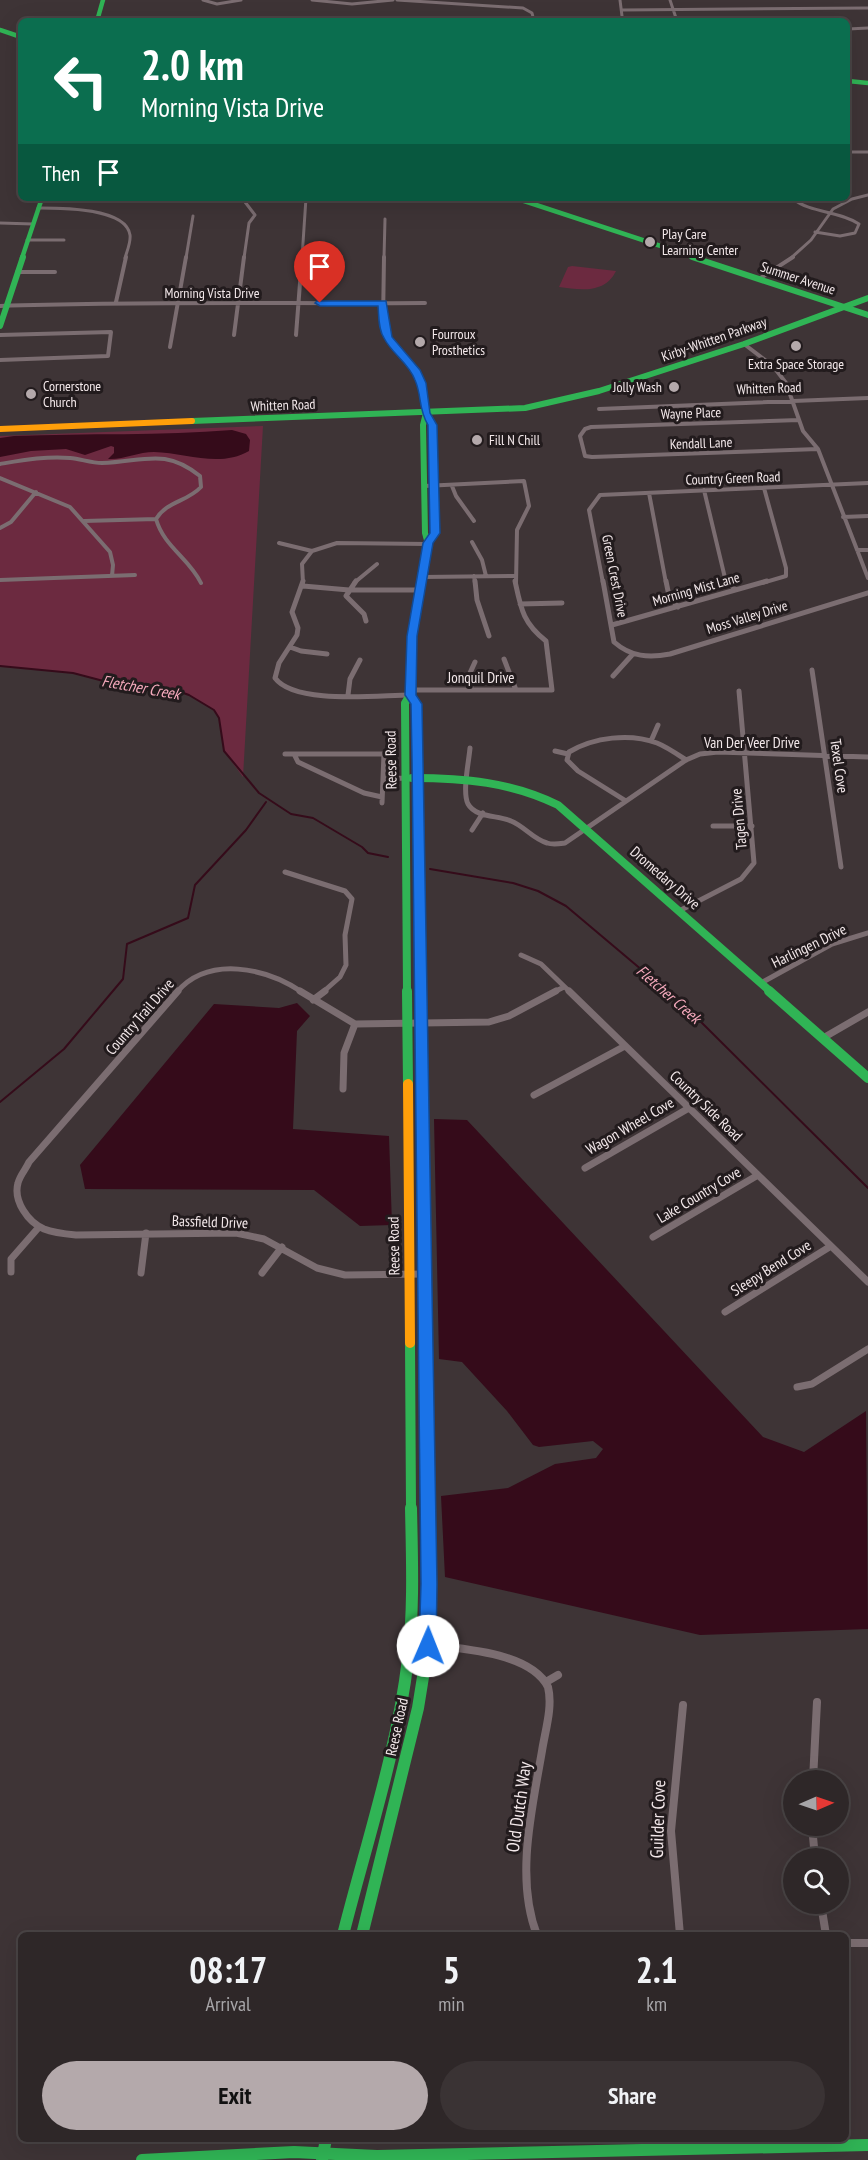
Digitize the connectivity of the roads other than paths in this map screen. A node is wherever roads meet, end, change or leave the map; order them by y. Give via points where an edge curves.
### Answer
1 (103, 0) edge
2 (203, 0) edge
3 (241, 0) edge
4 (312, 0) edge
5 (395, 0) edge
6 (620, 0) edge
7 (670, 0) edge
8 (721, 0) edge
9 (770, 0) edge
10 (819, 0) edge
11 (454, 2) edge
12 (724, 9) junction
13 (773, 9) junction
14 (822, 9) junction
15 (868, 9) edge
16 (622, 10) junction
17 (672, 10) junction
18 (622, 16) dead end
19 (99, 18) edge
20 (533, 18) edge
21 (676, 18) dead end
22 (868, 28) edge
23 (850, 29) edge
24 (1, 31) edge
25 (18, 36) edge
26 (850, 81) edge
27 (868, 82) edge
28 (850, 152) edge
29 (868, 152) edge
30 (868, 195) edge
31 (850, 200) edge
32 (41, 201) edge
33 (246, 201) edge
34 (306, 201) edge
35 (524, 201) edge
36 (796, 201) edge
37 (845, 201) edge
38 (39, 208) junction
39 (829, 212) junction
40 (193, 216) dead end
41 (385, 219) dead end
42 (0, 222) edge
43 (33, 224) junction
44 (815, 232) junction
45 (27, 240) junction
46 (64, 240) dead end
47 (17, 272) junction
48 (55, 272) dead end
49 (759, 279) junction
50 (868, 298) edge
51 (116, 302) junction
52 (299, 303) junction
53 (383, 303) junction
54 (425, 303) dead end
55 (177, 304) junction
56 (238, 304) junction
57 (3, 306) edge
58 (844, 307) junction
59 (868, 315) edge
60 (0, 326) edge
61 (0, 335) edge
62 (234, 335) dead end
63 (296, 335) dead end
64 (744, 344) junction
65 (170, 347) dead end
66 (0, 360) edge
67 (868, 398) edge
68 (566, 400) joint
69 (791, 401) junction
70 (599, 409) dead end
71 (426, 413) junction
72 (799, 420) junction
73 (0, 429) edge
74 (818, 449) junction
75 (585, 456) joint
76 (0, 464) edge
77 (0, 476) edge
78 (868, 483) edge
79 (832, 484) junction
80 (429, 486) junction
81 (452, 486) junction
82 (764, 488) junction
83 (704, 490) junction
84 (36, 492) junction
85 (649, 493) junction
86 (600, 495) joint
87 (868, 516) edge
88 (843, 517) junction
89 (156, 519) junction
90 (84, 521) junction
91 (474, 521) dead end
92 (0, 528) edge
93 (472, 542) dead end
94 (279, 543) dead end
95 (428, 543) junction
96 (857, 550) junction
97 (868, 550) edge
98 (312, 551) junction
99 (376, 564) dead end
100 (135, 575) dead end
101 (112, 576) junction
102 (474, 576) junction
103 (486, 576) junction
104 (514, 576) junction
105 (422, 577) junction
106 (868, 578) edge
107 (0, 580) edge
108 (201, 583) dead end
109 (303, 586) junction
110 (349, 590) junction
111 (420, 590) junction
112 (735, 590) junction
113 (868, 592) edge
114 (562, 603) dead end
115 (520, 604) junction
116 (678, 607) junction
117 (366, 621) dead end
118 (612, 625) junction
119 (489, 636) dead end
120 (290, 647) junction
121 (327, 654) dead end
122 (633, 655) junction
123 (504, 659) dead end
124 (360, 660) dead end
125 (475, 663) dead end
126 (812, 670) dead end
127 (613, 676) dead end
128 (471, 690) junction
129 (516, 690) junction
130 (739, 691) dead end
131 (410, 693) junction
132 (348, 695) junction
133 (658, 725) dead end
134 (651, 741) junction
135 (470, 748) dead end
136 (555, 751) dead end
137 (745, 753) junction
138 (285, 754) dead end
139 (294, 754) junction
140 (568, 754) junction
141 (825, 756) junction
142 (868, 757) edge
143 (686, 760) junction
144 (407, 778) junction
145 (418, 778) junction
146 (383, 779) junction
147 (468, 779) junction
148 (626, 801) junction
149 (483, 813) junction
150 (713, 826) dead end
151 (752, 826) junction
152 (586, 828) junction
153 (472, 830) dead end
154 (841, 867) dead end
155 (285, 872) dead end
156 (679, 911) junction
157 (868, 933) edge
158 (521, 955) dead end
159 (761, 983) junction
160 (564, 987) junction
161 (312, 1000) junction
162 (868, 1012) edge
163 (355, 1024) junction
164 (408, 1025) junction
165 (421, 1025) junction
166 (822, 1038) junction
167 (625, 1046) junction
168 (868, 1078) edge
169 (343, 1089) dead end
170 (534, 1095) dead end
171 (689, 1108) junction
172 (585, 1168) dead end
173 (758, 1175) junction
174 (39, 1227) junction
175 (146, 1233) junction
176 (653, 1238) dead end
177 (831, 1246) junction
178 (282, 1247) junction
179 (11, 1272) dead end
180 (141, 1273) dead end
181 (262, 1273) dead end
182 (425, 1274) junction
183 (409, 1275) junction
184 (868, 1282) edge
185 (725, 1312) dead end
186 (868, 1349) edge
187 (797, 1387) dead end
188 (411, 1643) junction
189 (428, 1646) junction
190 (558, 1675) dead end
191 (546, 1682) junction
192 (817, 1702) dead end
193 (683, 1705) dead end
194 (814, 1770) edge
195 (823, 1914) edge
196 (344, 1932) edge
197 (363, 1932) edge
198 (535, 1932) edge
199 (681, 1932) edge
200 (826, 1932) edge
201 (849, 1943) edge
202 (868, 1943) edge
203 (868, 2145) edge
204 (665, 2149) junction
205 (322, 2156) edge
206 (142, 2160) edge
207 (666, 2160) edge

1 - 19 main road
2 - 3 street via 210,4
4 - 5 street
5 - 11 street
6 - 16 street
7 - 17 street
8 - 12 street
9 - 13 street
10 - 14 street
11 - 20 street via 523,8
12 - 13 street
12 - 17 street
13 - 14 street
14 - 15 street
16 - 17 street
16 - 18 street
17 - 21 street
22 - 23 street
24 - 25 main road
26 - 27 main road
28 - 29 street
30 - 31 street
32 - 38 main road
33 - 56 street via 255,215 249,223
34 - 52 street
35 - 49 main road, Summer Avenue
36 - 39 street
37 - 39 street
38 - 43 main road
38 - 51 street via 97,210 125,225 130,237
39 - 44 street
39 - 44 street via 853,220 859,227 847,236
40 - 55 street
41 - 53 street, Reese Road
42 - 43 street
43 - 45 main road
44 - 49 street via 802,249
45 - 46 street
45 - 47 main road
47 - 48 street
47 - 57 main road
49 - 58 main road, Summer Avenue
50 - 58 main road, Kirby-Whitten Parkway
51 - 55 street, Morning Vista Drive
51 - 57 street, Morning Vista Drive
52 - 53 street, Morning Vista Drive
52 - 56 street, Morning Vista Drive
52 - 63 street
53 - 54 street, Morning Vista Drive
53 - 71 street, Reese Road via 387,338 422,383
55 - 56 street, Morning Vista Drive
55 - 65 street
56 - 62 street
57 - 60 main road
58 - 59 main road, Summer Avenue
58 - 64 main road, Kirby-Whitten Parkway
61 - 66 street via 111,332 108,356
64 - 68 main road, Kirby-Whitten Parkway
64 - 69 street via 781,374
67 - 69 street, Whitten Road
68 - 71 main road, Whitten Road via 525,408
69 - 70 street, Whitten Road
69 - 72 street
71 - 73 main road, Whitten Road
71 - 80 main road, Reese Road via 423,425
72 - 74 street via 806,439
72 - 75 street, Wayne Place via 591,427 580,436
74 - 75 street, Kendall Lane
74 - 79 street
76 - 77 street via 4,469
76 - 89 street via 55,456 101,463 152,457 184,463 200,476 201,487 165,506
77 - 84 street
78 - 79 street, Country Green Road
79 - 82 street, Country Green Road
79 - 88 street
80 - 81 street
80 - 95 main road, Reese Road via 425,533
81 - 91 street via 454,496 468,508
81 - 104 street via 524,481 529,506 517,530
82 - 83 street, Country Green Road
82 - 112 street, Morning Mist Lane via 786,576
83 - 85 street, Country Green Road
83 - 112 street via 725,578
84 - 90 street via 70,507
84 - 92 street via 11,522
85 - 86 street, Country Green Road
85 - 116 street via 669,596
86 - 118 street, Green Crest Drive via 589,510
87 - 88 street
88 - 96 street
89 - 90 street
89 - 108 street via 164,542 188,561
90 - 101 street via 110,552
93 - 103 street
94 - 98 street
95 - 98 street via 337,543
95 - 105 main road, Reese Road
96 - 97 street
96 - 106 street
98 - 109 street via 302,564
99 - 110 street
100 - 101 street
101 - 107 street
102 - 103 street
102 - 105 street
102 - 119 street
103 - 104 street
104 - 115 street
105 - 111 main road, Reese Road
109 - 110 street
109 - 120 street via 292,612 298,630
110 - 111 street
110 - 117 street via 346,596
111 - 131 main road, Reese Road via 412,636
112 - 116 street, Morning Mist Lane
113 - 122 street, Moss Valley Drive via 670,654
114 - 115 street
115 - 129 street, Jonquil Drive via 532,631 546,641 552,690
116 - 118 street, Morning Mist Lane
118 - 122 street, Green Crest Drive via 614,642
120 - 121 street
120 - 132 street, Jonquil Drive via 278,661 276,678 281,686 294,691
122 - 127 street
123 - 129 street
124 - 132 street via 350,679
125 - 128 street via 470,673
126 - 141 street, Texel Cove
128 - 129 street, Jonquil Drive
128 - 131 street, Jonquil Drive
130 - 137 street, Tagen Drive
131 - 132 street, Jonquil Drive
131 - 144 main road, Reese Road via 405,703
131 - 145 main road, Reese Road via 416,704
133 - 134 street
134 - 140 street via 599,740 580,745
134 - 143 street
135 - 147 street
136 - 140 street
137 - 141 street, Van Der Veer Drive
137 - 143 street, Van Der Veer Drive via 706,753
137 - 151 street, Tagen Drive
138 - 139 street
139 - 146 street via 384,754
139 - 146 street via 298,762 382,800
140 - 148 street via 574,768
141 - 142 street, Van Der Veer Drive
141 - 154 street, Texel Cove
143 - 148 street, Van Der Veer Drive
144 - 145 main road, Dromedary Drive
144 - 146 street
144 - 164 main road, Reese Road
145 - 147 main road, Dromedary Drive
145 - 165 main road, Reese Road
147 - 149 street via 467,801
147 - 152 main road, Dromedary Drive via 503,783 536,793
148 - 152 street, Van Der Veer Drive
149 - 152 street, Van Der Veer Drive via 515,823 541,842 560,848
149 - 153 street
150 - 151 street
151 - 156 street, Tagen Drive via 755,859 748,873
152 - 156 main road, Dromedary Drive
155 - 161 street via 345,891 352,899 345,929 347,959 343,971 336,982
156 - 159 main road, Dromedary Drive
157 - 159 street, Harlingen Drive via 832,944
158 - 160 street, Country Side Road via 537,962
159 - 166 main road, Dromedary Drive
160 - 165 street, Country Trail Drive via 493,1022
160 - 167 street, Country Side Road
161 - 163 street, Country Trail Drive
161 - 174 street, Country Trail Drive via 285,981 263,972 209,972 186,982 29,1162 18,1184 18,1201 28,1220
162 - 166 street
163 - 164 street, Country Trail Drive
163 - 169 street via 344,1053
164 - 165 street, Country Trail Drive
164 - 183 main road, Reese Road
165 - 182 main road, Reese Road
166 - 168 main road, Dromedary Drive
167 - 170 street
167 - 171 street, Country Side Road
171 - 172 street, Wagon Wheel Cove
171 - 173 street, Country Side Road
173 - 176 street, Lake Country Cove
173 - 177 street, Country Side Road
174 - 175 street, Bassfield Drive via 76,1235
174 - 179 street via 11,1259
175 - 178 street, Bassfield Drive via 236,1233
175 - 180 street
177 - 184 street, Country Side Road
177 - 185 street, Sleepy Bend Cove
178 - 181 street
178 - 183 street, Bassfield Drive via 317,1268 345,1275
182 - 183 street, Bassfield Drive
182 - 189 main road, Reese Road
183 - 188 main road, Reese Road
186 - 187 street via 812,1384
188 - 189 street
188 - 196 main road, Reese Road via 401,1705
189 - 191 street via 513,1661 530,1668
189 - 197 main road, Reese Road via 418,1708
190 - 191 street
191 - 198 street, Old Dutch Way via 549,1708 527,1863 529,1917
192 - 194 street
193 - 199 street, Guilder Cove via 671,1831
195 - 200 street
201 - 202 street
203 - 204 main road
204 - 205 main road
204 - 207 street
205 - 206 main road

